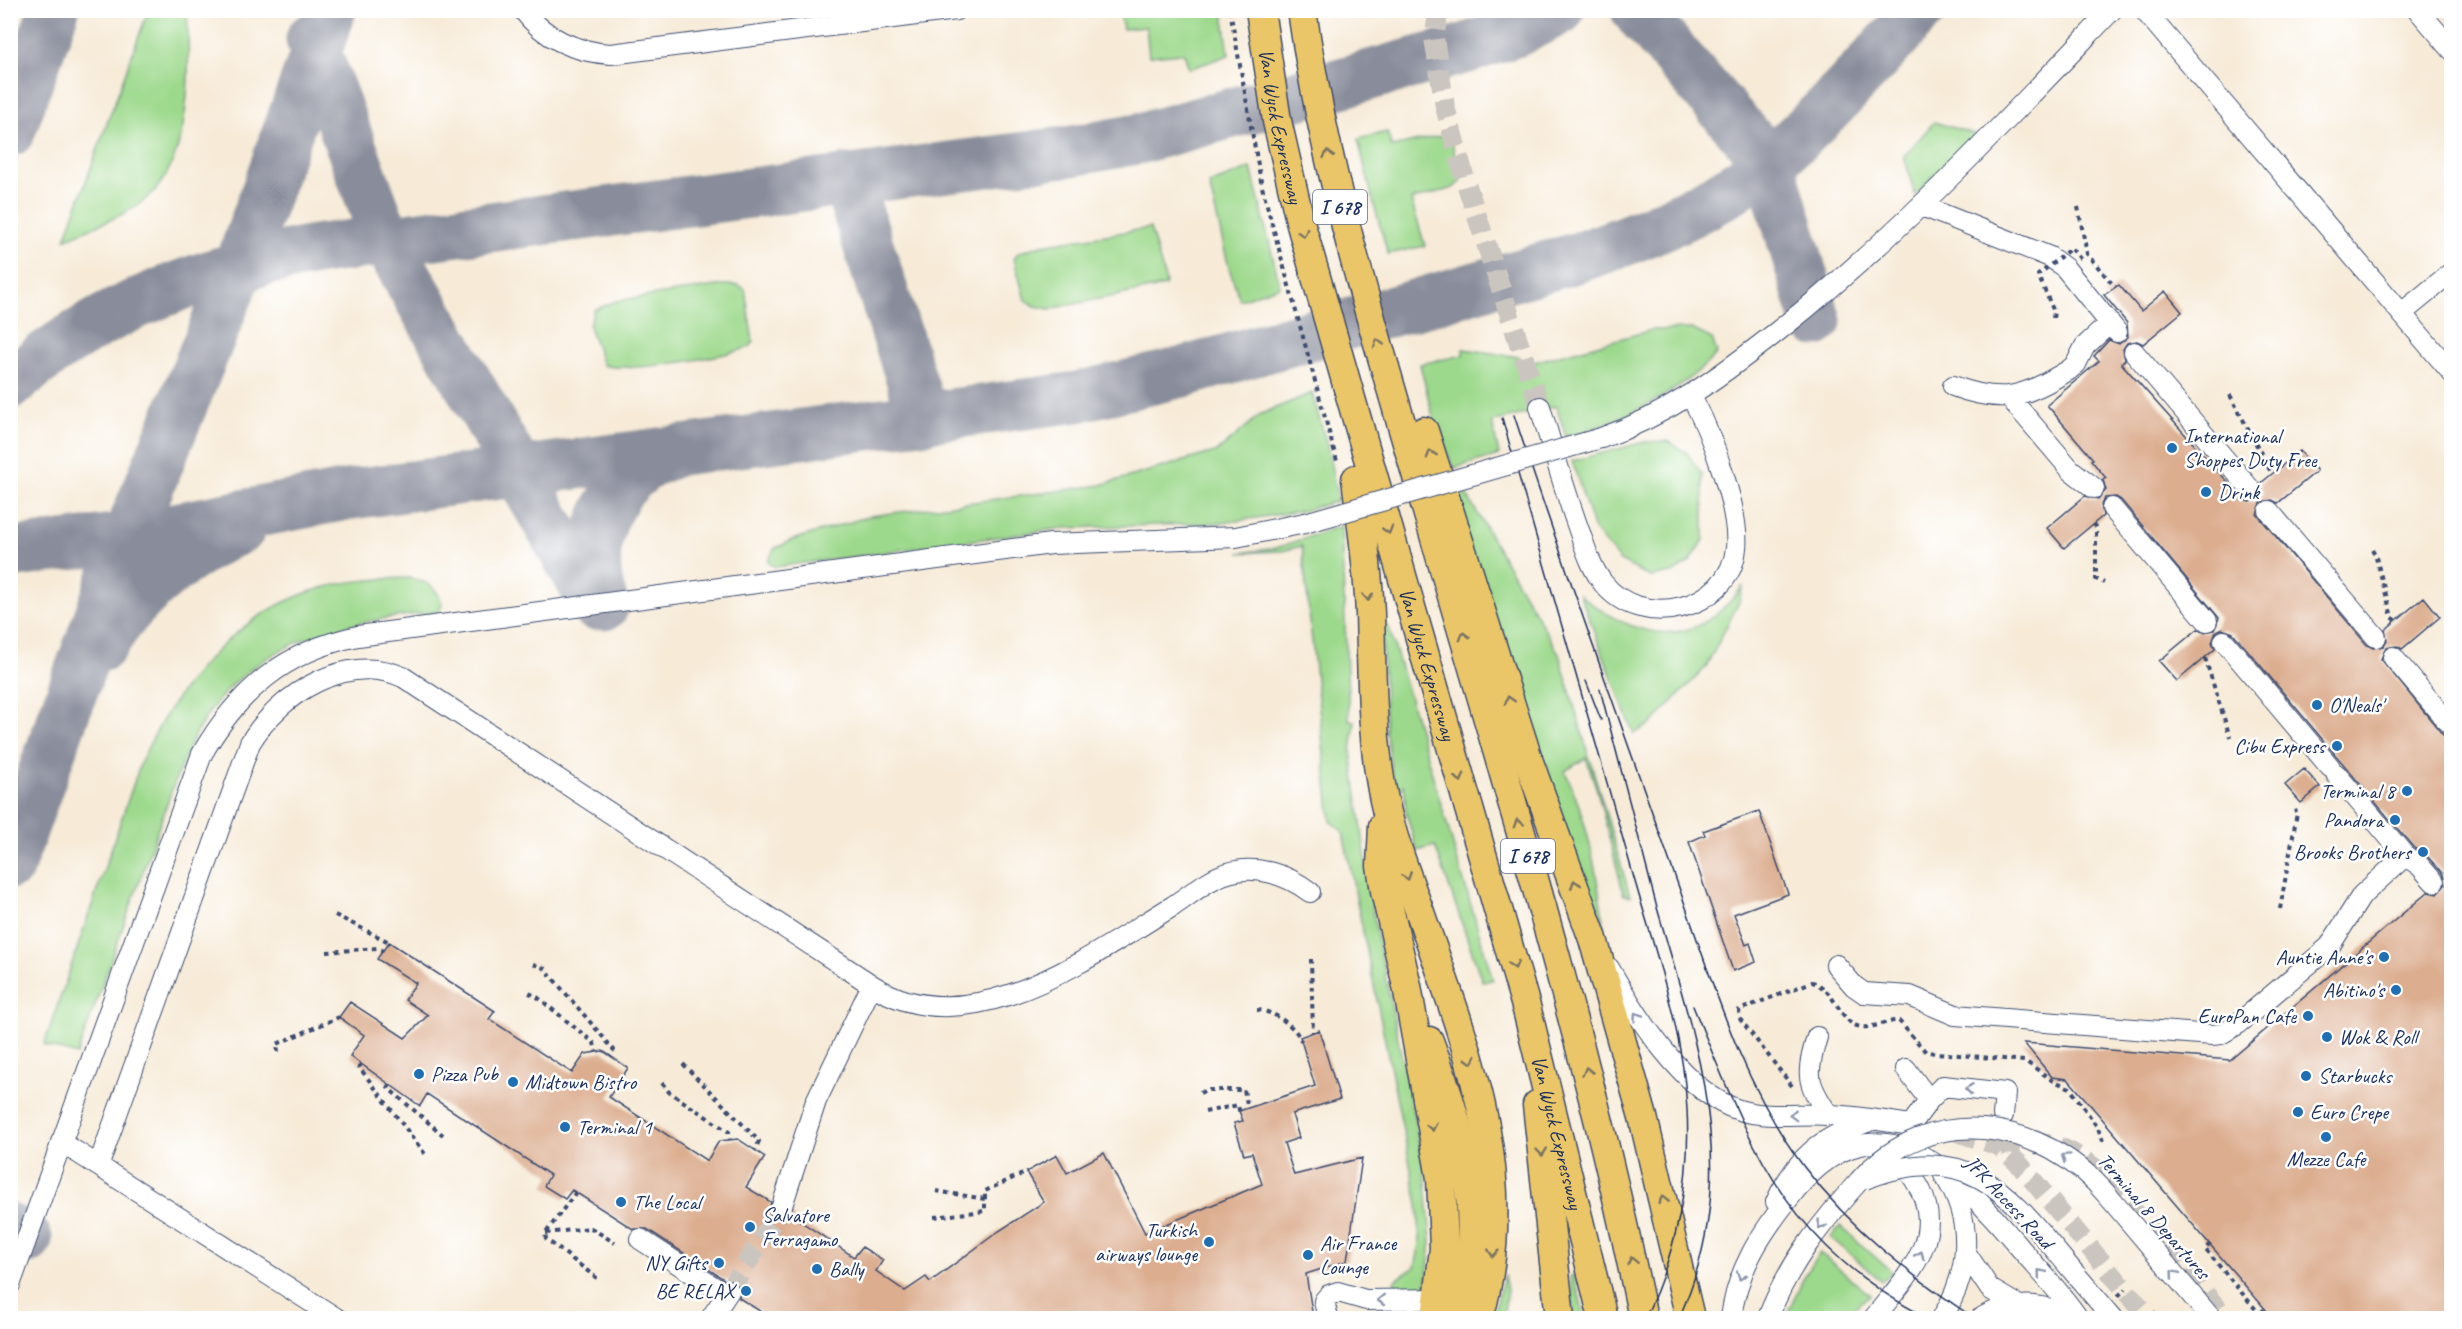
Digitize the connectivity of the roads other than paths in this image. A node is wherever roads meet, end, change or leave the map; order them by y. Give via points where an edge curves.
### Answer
1 (523, 10) edge
2 (956, 10) edge
3 (1260, 10) edge
4 (1302, 10) edge
5 (2112, 10) edge
6 (2144, 10) edge
7 (2418, 10) edge
8 (2451, 50) edge
9 (1922, 206) junction
10 (2451, 272) edge
11 (2402, 313) junction
12 (2134, 352) dead end
13 (2451, 373) edge
14 (1953, 386) dead end
15 (1349, 393) junction
16 (1691, 396) junction
17 (2010, 398) junction
18 (1395, 399) junction
19 (1540, 407) tunnel mouth
20 (2094, 488) dead end
21 (2252, 491) dead end
22 (2112, 508) dead end
23 (2269, 511) dead end
24 (2207, 621) dead end
25 (2376, 637) dead end
26 (2224, 641) dead end
27 (2393, 657) dead end
28 (2451, 727) edge
29 (1384, 800) junction
30 (2405, 856) junction
31 (2434, 882) dead end
32 (1310, 892) dead end
33 (1593, 939) junction
34 (1836, 965) dead end
35 (872, 985) junction
36 (1407, 986) junction
37 (1527, 1010) junction
38 (1817, 1037) dead end
39 (1906, 1070) dead end
40 (1929, 1100) junction
41 (1828, 1114) junction
42 (2003, 1115) tunnel mouth
43 (1872, 1120) junction
44 (61, 1142) junction
45 (1862, 1146) junction
46 (1933, 1160) junction
47 (99, 1164) junction
48 (1859, 1181) junction
49 (781, 1209) tunnel mouth
50 (1759, 1236) junction
51 (640, 1239) dead end
52 (1966, 1252) junction
53 (10, 1285) edge
54 (2019, 1306) junction
55 (1770, 1311) edge
56 (1442, 1312) edge
57 (717, 1316) edge
58 (336, 1318) edge
59 (1328, 1318) edge
60 (1479, 1318) edge
61 (1560, 1318) edge
62 (1603, 1318) edge
63 (1643, 1318) edge
64 (1690, 1318) edge
65 (1731, 1318) edge
66 (1874, 1318) edge
67 (1942, 1318) edge
68 (1981, 1318) edge
69 (2066, 1318) edge
70 (2078, 1318) edge
71 (2113, 1318) edge
72 (2211, 1318) edge

1 - 2 street via 545,33 567,45 611,54
3 -> 15 highway, Van Wyck Expressway / I 678 via 1293,191
18 -> 4 highway, Van Wyck Expressway / I 678 via 1330,164
5 - 9 street
6 - 11 street
7 - 8 street
9 - 16 street via 1811,305
9 - 17 street via 2050,257 2065,268 2114,328 2085,346 2069,370
10 - 11 street
11 - 13 street
12 - 21 street
14 - 17 street via 1982,397
15 -> 29 highway via 1370,614 1372,716
15 -> 37 highway, Van Wyck Expressway / I 678
16 - 19 street via 1707,427 1731,504 1736,550 1726,576 1709,594 1697,602 1671,609 1634,606 1601,582 1572,510
16 - 44 street, bridge via 1649,420 1601,438 1305,523 1236,537 1088,541 1011,549 358,636 299,656 266,676 242,697 222,720 202,754
17 - 20 street via 2071,470
33 -> 18 highway via 1529,762 1423,427
63 -> 18 highway, Van Wyck Expressway / I 678 via 1570,1010
22 - 24 street
23 - 25 street
26 - 30 street
27 - 28 street
29 - 36 highway via 1382,866
29 -> 60 highway via 1460,1024 1485,1124 1495,1222 1490,1277
30 - 31 street
30 - 34 street via 2358,900 2329,947 2221,1034 1955,1015 1910,996 1864,993
32 - 35 street via 1280,875 1257,871 1228,873 1049,978 977,1003 932,1007 895,999
41 -> 33 street via 1752,1113 1713,1096 1658,1044 1637,1016
64 -> 33 highway via 1643,1117
35 - 47 street via 403,677 380,669 350,670 290,699 270,715 250,742
35 - 49 street via 816,1101
36 -> 56 highway via 1441,1178
36 - 56 highway via 1452,1104 1468,1178 1468,1261 1461,1295
37 -> 61 highway
37 - 62 highway, Van Wyck Expressway / I 678
38 - 41 street via 1809,1080
39 - 40 street
42 -> 40 street via 2005,1093 1943,1086
40 - 43 street via 1911,1125
41 - 43 street
43 - 50 street via 1833,1136 1804,1156 1789,1175
44 - 47 street
44 - 53 street
45 - 46 street, JFK Access Road via 1897,1145
45 - 50 street, JFK Access Road via 1838,1154 1816,1168
66 -> 45 street via 1917,1263 1928,1225 1924,1198 1902,1163 1884,1152
46 - 52 street via 1958,1200
70 -> 46 street, JFK Access Road via 1974,1195
47 - 58 street
48 -> 55 street, Terminal 8 Departures via 1804,1248
48 - 71 street, bridge via 1922,1165 1958,1169 1990,1183 2017,1207
72 -> 48 street, Terminal 8 Departures, bridge via 2089,1175 2060,1153 2023,1136 1979,1128 1938,1134 1891,1153
50 -> 65 street, JFK Access Road via 1740,1278
51 - 57 street via 728,1293
52 - 54 street via 1990,1289
52 - 67 street via 1960,1280
54 - 68 street
54 - 69 street via 2049,1309
56 -> 59 street via 1338,1292 1324,1301

